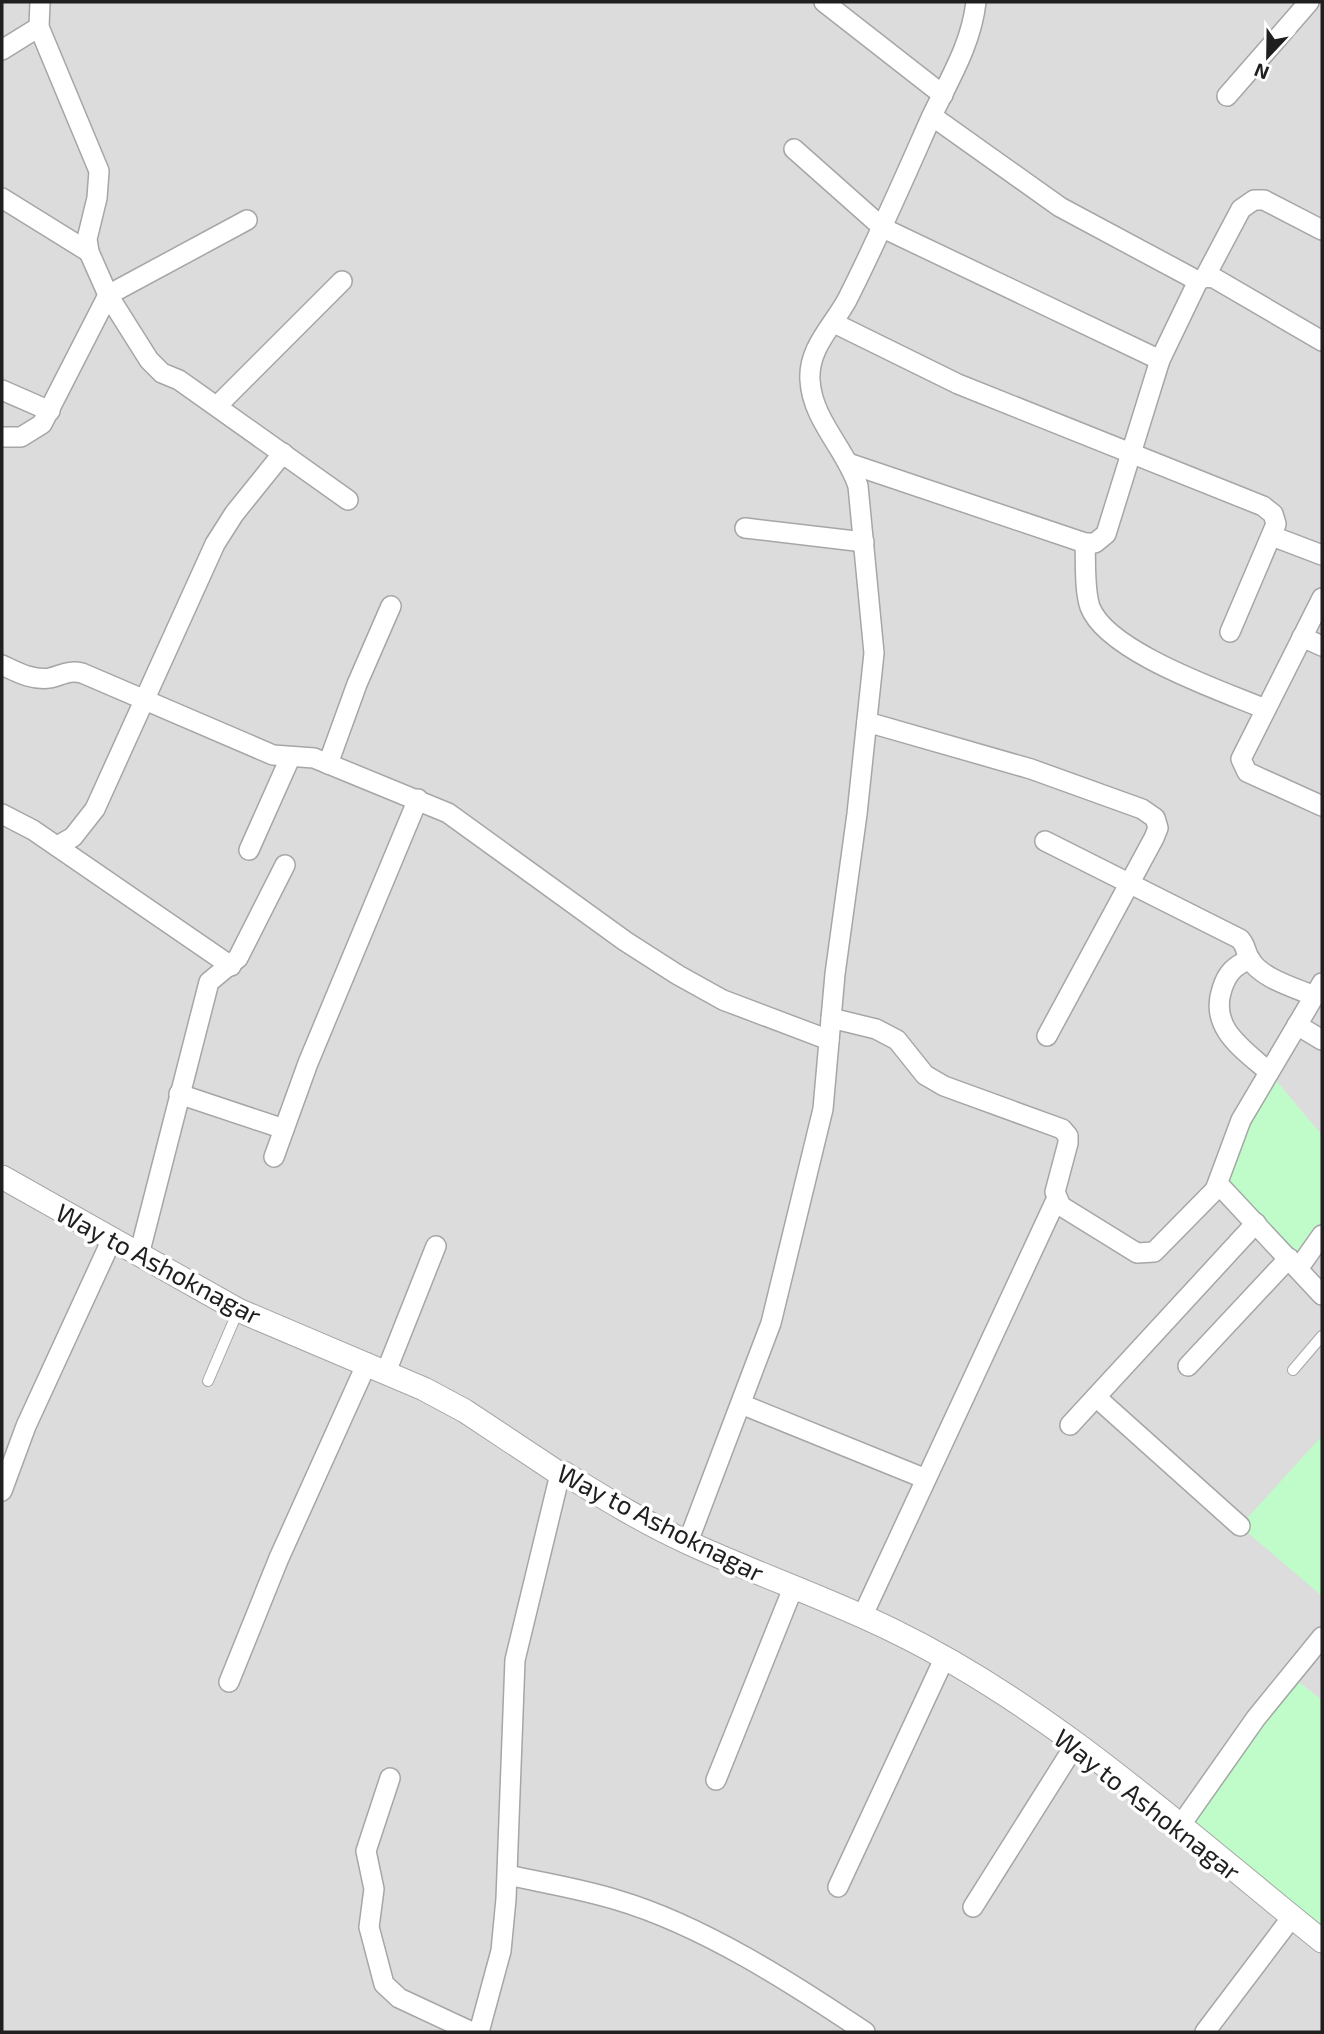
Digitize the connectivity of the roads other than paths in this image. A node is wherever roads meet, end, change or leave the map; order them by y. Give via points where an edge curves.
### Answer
1 (40, 2) edge
2 (824, 2) edge
3 (976, 2) edge
4 (1309, 2) edge
5 (39, 27) junction
6 (2, 50) edge
7 (943, 95) junction
8 (1227, 96) dead end
9 (932, 116) junction
10 (794, 149) dead end
11 (2, 198) edge
12 (247, 220) dead end
13 (883, 228) junction
14 (1322, 230) edge
15 (89, 252) junction
16 (1201, 279) junction
17 (342, 281) dead end
18 (108, 295) junction
19 (834, 323) junction
20 (1322, 341) edge
21 (1160, 360) junction
22 (2, 390) edge
23 (217, 406) junction
24 (50, 411) junction
25 (2, 437) edge
26 (283, 453) junction
27 (1131, 454) junction
28 (848, 463) junction
29 (348, 500) dead end
30 (745, 527) dead end
31 (1272, 536) junction
32 (863, 542) junction
33 (1085, 543) junction
34 (1322, 555) edge
35 (1322, 598) edge
36 (391, 606) dead end
37 (1230, 632) dead end
38 (1302, 636) junction
39 (1322, 646) edge
40 (2, 665) edge
41 (144, 700) junction
42 (1265, 709) junction
43 (867, 722) junction
44 (290, 758) junction
45 (328, 764) junction
46 (418, 799) junction
47 (1322, 806) edge
48 (2, 814) edge
49 (1045, 841) dead end
50 (57, 846) junction
51 (248, 850) dead end
52 (285, 865) dead end
53 (1127, 883) junction
54 (1250, 959) junction
55 (231, 966) junction
56 (1318, 990) edge
57 (831, 1018) junction
58 (1297, 1025) junction
59 (1047, 1036) dead end
60 (829, 1040) junction
61 (1322, 1040) edge
62 (1269, 1072) junction
63 (179, 1094) junction
64 (284, 1129) junction
65 (274, 1157) dead end
66 (2, 1177) edge
67 (1215, 1190) junction
68 (1056, 1200) junction
69 (1256, 1223) junction
70 (1322, 1236) edge
71 (111, 1240) junction
72 (436, 1246) dead end
73 (139, 1255) junction
74 (1294, 1263) junction
75 (1322, 1295) edge
76 (238, 1310) junction
77 (1322, 1336) edge
78 (1188, 1366) dead end
79 (377, 1367) junction
80 (1293, 1370) dead end
81 (208, 1381) dead end
82 (1096, 1398) junction
83 (741, 1405) junction
84 (1070, 1424) dead end
85 (560, 1474) junction
86 (926, 1479) junction
87 (2, 1490) edge
88 (1240, 1525) dead end
89 (688, 1542) junction
90 (793, 1588) junction
91 (862, 1617) junction
92 (1322, 1637) edge
93 (944, 1659) junction
94 (229, 1682) dead end
95 (1075, 1745) junction
96 (390, 1778) dead end
97 (716, 1780) dead end
98 (1180, 1826) junction
99 (508, 1875) junction
100 (838, 1887) dead end
101 (973, 1907) dead end
102 (1292, 1917) junction
103 (1322, 1941) edge
104 (472, 2032) edge
105 (479, 2032) edge
106 (865, 2032) edge
107 (1205, 2032) edge

1 - 5 street
2 - 7 street
3 - 7 street via 968,38
4 - 8 street
5 - 6 street
5 - 15 street via 99,171 87,239
7 - 9 street
9 - 13 street
9 - 16 street via 1060,207
10 - 13 street
11 - 15 street
12 - 18 street
13 - 19 street
13 - 21 street
14 - 16 street via 1264,200 1247,203
15 - 18 street
16 - 20 street via 1214,278
16 - 21 street
17 - 23 street
18 - 23 street via 156,368
18 - 24 street
19 - 27 street via 958,384
19 - 28 street via 815,350 810,380 813,401
21 - 27 street
22 - 24 street
23 - 26 street
24 - 25 street via 33,432
26 - 29 street
26 - 41 street via 215,544
27 - 31 street via 1263,506 1276,524
27 - 33 street via 1107,534 1095,543
28 - 32 street via 858,486
28 - 33 street
30 - 32 street
31 - 34 street
31 - 37 street
32 - 43 street via 874,653
33 - 42 street via 1090,606 1101,623 1157,664
35 - 38 street
36 - 45 street
38 - 39 street
38 - 42 street
40 - 41 street via 36,678 72,671
41 - 44 street
41 - 50 street via 95,808 79,830
42 - 47 street via 1243,750 1243,766 1247,772
43 - 53 street via 1031,769 1142,809 1155,818 1158,828
43 - 57 street
44 - 45 street via 314,758
44 - 51 street
45 - 46 street
46 - 60 street via 448,813 678,975 723,1000
46 - 64 street
48 - 50 street
49 - 53 street
50 - 55 street
52 - 55 street
53 - 54 street via 1240,939
53 - 59 street
54 - 56 street via 1264,973
54 - 62 street via 1226,976 1217,1002 1219,1019 1227,1034
55 - 63 street via 209,982
56 - 58 street
57 - 60 street
57 - 68 street via 876,1029 897,1040 925,1075 944,1086 1062,1129 1068,1143
58 - 61 street
58 - 62 street
60 - 83 street via 816,1143 771,1323
62 - 67 street via 1241,1120
63 - 64 street
63 - 73 street
64 - 65 street
66 - 71 street, Way to Ashoknagar
67 - 68 street via 1147,1254 1137,1253
67 - 69 street via 1228,1192
68 - 86 street
69 - 74 street
69 - 82 street
70 - 74 street
71 - 73 street, Way to Ashoknagar
71 - 87 street via 26,1426
72 - 79 street
73 - 76 street, Way to Ashoknagar
74 - 75 street
74 - 78 street
76 - 79 street, Way to Ashoknagar
76 - 81 lane
77 - 80 lane
79 - 85 street, Way to Ashoknagar via 465,1411
79 - 94 street via 279,1558
82 - 84 street
82 - 88 street
83 - 86 street
83 - 89 street
85 - 89 street, Way to Ashoknagar
85 - 99 street via 515,1660
86 - 91 street
89 - 90 street, Way to Ashoknagar
90 - 91 street, Way to Ashoknagar
90 - 97 street
91 - 93 street, Way to Ashoknagar
92 - 98 street via 1256,1718
93 - 95 street, Way to Ashoknagar
93 - 100 street
95 - 98 street, Way to Ashoknagar
95 - 101 street
96 - 104 street via 366,1851 374,1889 369,1927 384,1984 398,1998
98 - 102 street, Way to Ashoknagar
99 - 105 street via 501,1951
99 - 106 street via 618,1900 684,1927 799,1988
102 - 103 street, Way to Ashoknagar
102 - 107 street

